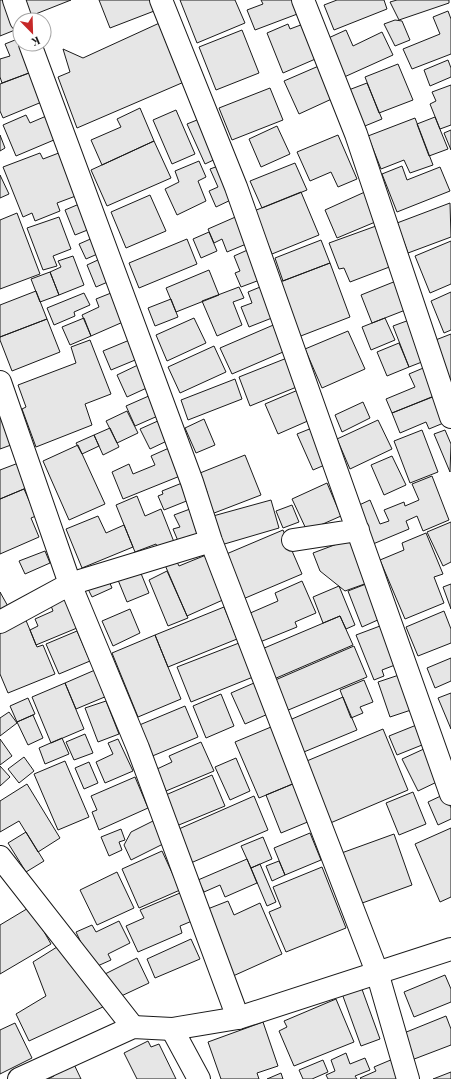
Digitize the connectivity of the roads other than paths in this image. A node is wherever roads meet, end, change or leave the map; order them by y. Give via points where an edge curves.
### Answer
1 (14, 0) edge
2 (161, 0) edge
3 (303, 0) edge
4 (18, 12) edge
5 (33, 52) edge
6 (0, 382) edge
7 (451, 417) edge
8 (358, 530) junction
9 (293, 540) dead end
10 (211, 541) junction
11 (70, 584) junction
12 (0, 622) edge
13 (451, 794) edge
14 (0, 857) edge
15 (451, 949) edge
16 (377, 972) junction
17 (238, 1018) junction
18 (133, 1027) junction
19 (172, 1029) junction
20 (19, 1079) edge
21 (200, 1079) edge
22 (408, 1079) edge

1 - 4 street
2 - 8 street via 236,187
3 - 7 street via 356,134
5 - 10 street via 192,482
6 - 11 street
8 - 9 street
8 - 13 street
10 - 11 street
10 - 16 street
11 - 12 street
11 - 17 street via 138,748
14 - 18 street
15 - 16 street
16 - 17 street
16 - 22 street
17 - 19 street
18 - 19 street
18 - 20 street
19 - 21 street

